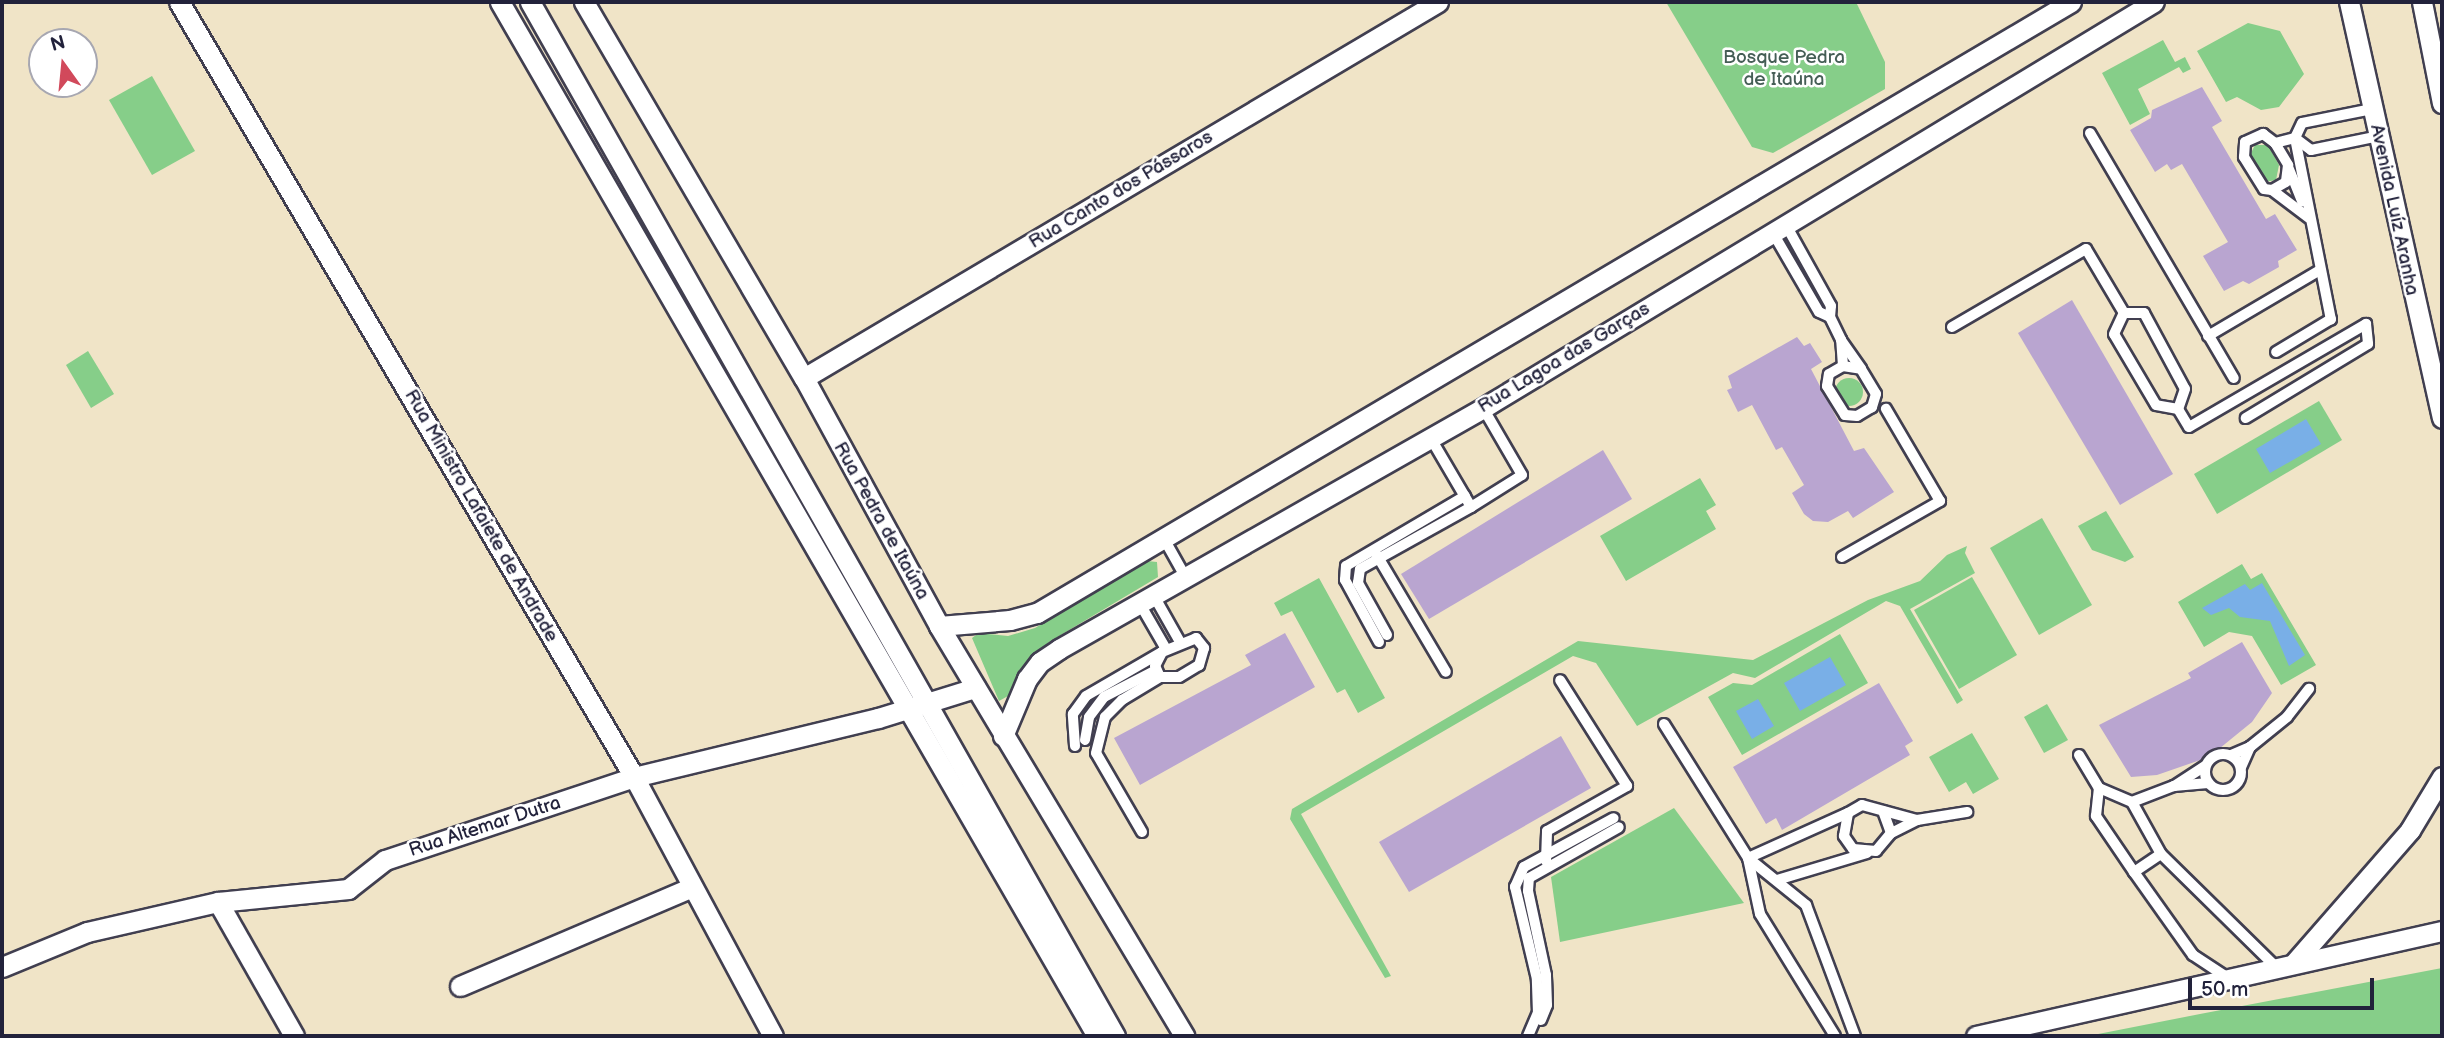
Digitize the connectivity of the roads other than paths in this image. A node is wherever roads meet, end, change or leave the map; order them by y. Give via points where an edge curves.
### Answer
1 (179, 2) edge
2 (500, 2) edge
3 (530, 2) edge
4 (584, 2) edge
5 (1438, 2) edge
6 (2071, 2) edge
7 (2349, 2) edge
8 (2422, 2) edge
9 (2141, 4) edge
10 (2442, 103) edge
11 (2372, 108) junction
12 (2090, 133) dead end
13 (2379, 136) junction
14 (2295, 138) junction
15 (2275, 143) junction
16 (2288, 165) junction
17 (2272, 190) junction
18 (2310, 221) junction
19 (1779, 229) junction
20 (2320, 270) junction
21 (2124, 313) junction
22 (1830, 317) junction
23 (1952, 327) dead end
24 (2208, 335) junction
25 (1841, 340) junction
26 (2276, 352) dead end
27 (1843, 366) junction
28 (1861, 369) junction
29 (804, 378) junction
30 (2234, 379) dead end
31 (1876, 394) junction
32 (1872, 407) junction
33 (1483, 408) junction
34 (2178, 408) junction
35 (1886, 409) junction
36 (2246, 418) dead end
37 (2442, 418) edge
38 (1430, 437) junction
39 (1465, 496) junction
40 (1471, 507) junction
41 (1163, 537) junction
42 (1376, 552) junction
43 (1842, 557) dead end
44 (1186, 578) junction
45 (1147, 600) junction
46 (939, 626) junction
47 (1383, 638) dead end
48 (1180, 642) junction
49 (1164, 651) junction
50 (1446, 672) dead end
51 (1158, 674) junction
52 (1560, 680) dead end
53 (975, 688) junction
54 (2309, 689) dead end
55 (916, 706) junction
56 (1664, 724) dead end
57 (1003, 736) junction
58 (1085, 740) dead end
59 (1075, 746) dead end
60 (2250, 747) junction
61 (2079, 755) dead end
62 (2231, 755) junction
63 (2205, 766) junction
64 (2241, 767) junction
65 (634, 777) junction
66 (2442, 777) edge
67 (2208, 783) junction
68 (2174, 786) junction
69 (2099, 788) junction
70 (2132, 802) junction
71 (1883, 811) junction
72 (1967, 812) dead end
73 (1848, 813) junction
74 (1917, 820) junction
75 (1142, 832) dead end
76 (1891, 833) junction
77 (1868, 853) junction
78 (2161, 853) junction
79 (1546, 856) junction
80 (1748, 858) junction
81 (1546, 869) junction
82 (2134, 872) junction
83 (1777, 880) junction
84 (692, 887) junction
85 (218, 902) junction
86 (2442, 931) edge
87 (2285, 965) junction
88 (2, 967) edge
89 (2229, 979) junction
90 (460, 986) dead end
91 (294, 1036) edge
92 (773, 1036) edge
93 (1097, 1036) edge
94 (1115, 1036) edge
95 (1184, 1036) edge
96 (1528, 1036) edge
97 (1533, 1036) edge
98 (1835, 1036) edge
99 (1855, 1036) edge
100 (1976, 1036) edge

1 - 65 street, Rua Ministro Lafaiete de Andrade
2 - 55 street
3 - 55 street
4 - 29 street, Rua Pedra de Itaúna
5 - 29 street, Rua Canto dos Pássaros
6 - 41 street
7 - 11 street, Avenida Luíz Aranha
8 - 10 street
9 - 19 street, Rua Lagoa das Garças
11 - 13 street, Avenida Luíz Aranha
11 - 14 lane via 2302,123
12 - 24 lane
13 - 14 lane via 2311,150
13 - 37 street, Avenida Luíz Aranha
14 - 15 lane
14 - 18 lane
15 - 16 lane
15 - 17 lane via 2263,134 2245,142 2243,148 2264,189
16 - 17 lane via 2286,182
16 - 18 lane
17 - 18 lane
18 - 20 lane
19 - 22 lane via 1831,306
19 - 22 lane via 1819,312
19 - 33 street, Rua Lagoa das Garças
20 - 24 lane
20 - 26 lane via 2331,319
21 - 23 lane via 2086,249
21 - 34 lane via 2144,313 2185,389
21 - 34 lane via 2114,334 2156,405
22 - 25 lane
24 - 30 lane
25 - 27 lane
25 - 28 lane
27 - 28 lane
27 - 32 lane via 1829,374 1827,386 1845,415 1857,416
28 - 31 lane
29 - 46 street, Rua Pedra de Itaúna
31 - 32 lane
31 - 35 lane
32 - 35 lane
33 - 38 street, Rua Lagoa das Garças
33 - 40 lane via 1522,475
34 - 36 lane via 2189,427 2366,324 2368,344
35 - 43 lane via 1940,501
38 - 39 lane
38 - 44 street, Rua Lagoa das Garças
39 - 40 lane
39 - 42 lane
40 - 42 lane
41 - 44 lane
41 - 46 street via 1025,618
42 - 47 lane via 1346,566 1345,580
42 - 50 lane
44 - 45 street, Rua Lagoa das Garças
45 - 48 lane
45 - 49 lane
45 - 57 street, Rua Lagoa das Garças via 1040,662 1027,679
46 - 53 street, Rua Pedra de Itaúna
48 - 49 lane
48 - 51 lane via 1202,641 1204,658 1179,677
49 - 51 lane
49 - 59 lane via 1086,695 1073,714
51 - 58 lane via 1104,697 1089,716
51 - 75 lane via 1105,718 1096,752
52 - 79 lane via 1627,786 1547,831
53 - 55 street, Rua Altemar Dutra
53 - 57 street, Rua Pedra de Itaúna
54 - 60 lane via 2287,717
55 - 65 street, Rua Altemar Dutra
55 - 93 street
55 - 94 street
56 - 80 lane
57 - 95 street, Rua Pedra de Itaúna
60 - 62 lane
60 - 64 lane
61 - 69 lane
62 - 63 lane via 2213,756
62 - 64 lane
63 - 67 lane
63 - 68 lane
64 - 67 lane via 2238,782 2229,789 2218,790
65 - 84 street, Rua Ministro Lafaiete de Andrade
65 - 85 street, Rua Altemar Dutra via 385,860 348,889
66 - 87 street via 2410,830
67 - 68 lane
68 - 70 lane
69 - 70 lane
69 - 82 lane via 2096,816
70 - 78 lane
71 - 73 lane via 1862,805
71 - 74 lane
71 - 76 lane
72 - 74 lane
73 - 77 lane via 1843,828 1847,843
73 - 80 lane
74 - 76 lane
76 - 77 lane via 1883,847
77 - 83 lane
78 - 82 lane
78 - 87 lane
79 - 81 lane
79 - 81 lane via 1616,823
79 - 96 lane via 1524,867 1515,887 1537,979 1538,1013
80 - 83 lane
80 - 98 lane via 1760,914
81 - 97 lane via 1530,878 1528,891 1546,975 1547,1005
82 - 89 lane via 2193,955
83 - 99 lane via 1806,905
84 - 90 street
84 - 92 street, Rua Ministro Lafaiete de Andrade
85 - 88 street, Rua Altemar Dutra via 87,932
85 - 91 street
86 - 87 street
87 - 89 street
89 - 100 street

